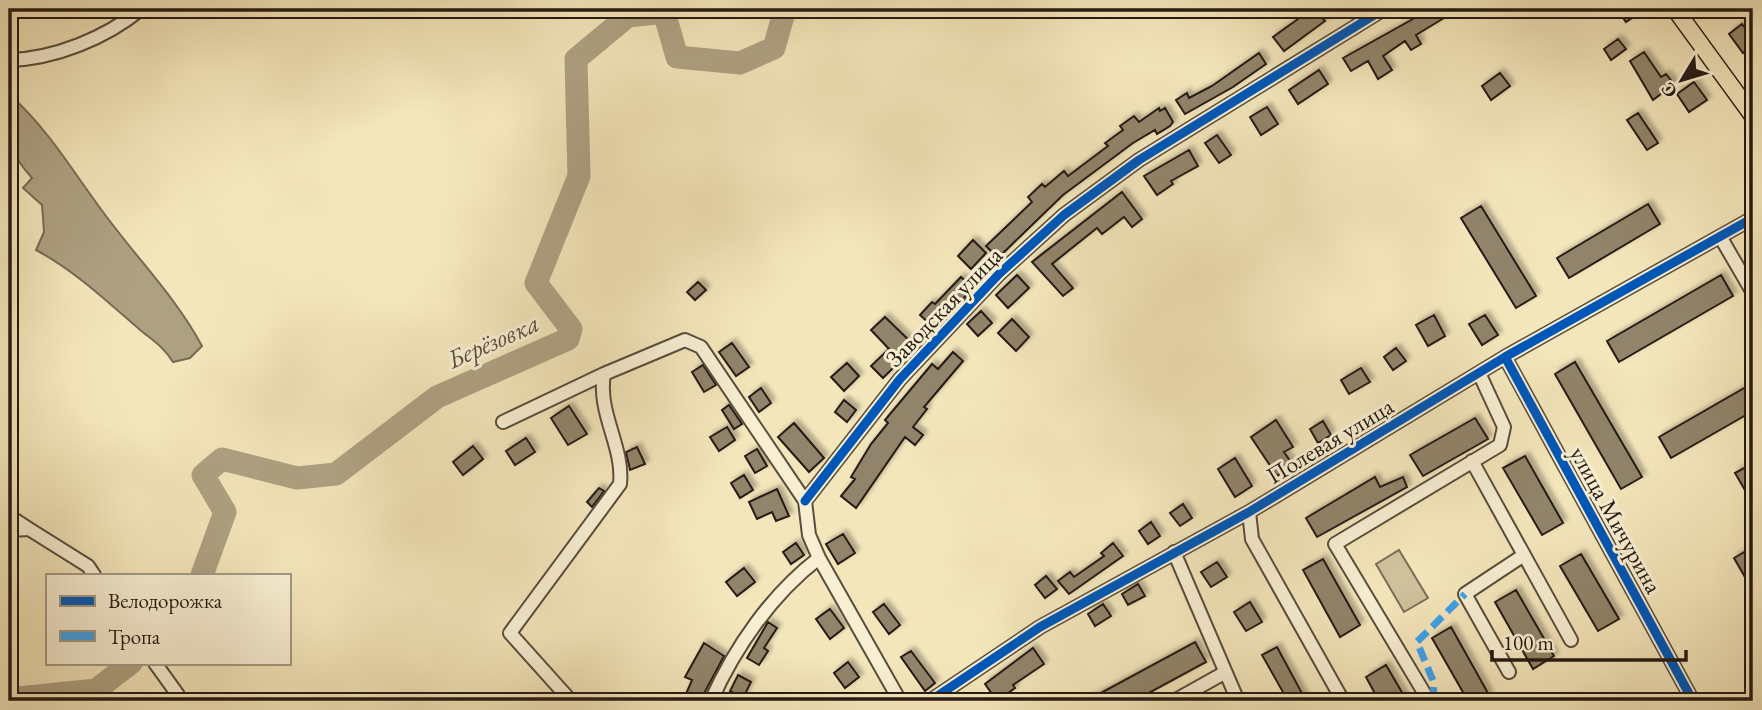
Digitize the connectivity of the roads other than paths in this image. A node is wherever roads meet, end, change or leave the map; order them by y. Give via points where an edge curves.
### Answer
1 (141, 9) edge
2 (1384, 9) edge
3 (1675, 9) edge
4 (9, 60) edge
5 (1753, 116) edge
6 (1753, 218) edge
7 (1721, 238) junction
8 (1753, 293) edge
9 (1506, 357) junction
10 (1479, 373) junction
11 (604, 374) junction
12 (503, 422) dead end
13 (1472, 461) junction
14 (804, 501) junction
15 (1249, 512) junction
16 (9, 516) edge
17 (29, 529) junction
18 (9, 530) edge
19 (1174, 552) junction
20 (1524, 555) junction
21 (819, 558) junction
22 (93, 574) edge
23 (1571, 640) dead end
24 (156, 664) edge
25 (1509, 672) dead end
26 (1224, 673) junction
27 (178, 695) dead end
28 (571, 701) edge
29 (711, 701) edge
30 (900, 701) edge
31 (930, 701) edge
32 (1174, 701) edge
33 (1238, 701) edge
34 (1343, 701) edge
35 (1429, 701) edge
36 (1693, 701) edge

1 - 4 street via 99,35 41,57
2 - 14 street, Заводская улица via 1139,160 1064,215 999,274 900,379
3 - 5 main road
6 - 7 street, Полевая улица
7 - 8 street
7 - 9 street, Полевая улица
9 - 10 street, Полевая улица
9 - 36 street, улица Мичурина
10 - 13 street via 1504,427 1500,445
10 - 15 street, Полевая улица
11 - 12 street
11 - 14 street via 685,341 693,342 708,355
11 - 28 street via 600,394 621,467 620,484 510,633
13 - 20 street
13 - 35 street via 1335,544
14 - 21 street via 809,535
15 - 19 street, Полевая улица
15 - 34 street via 1252,539
16 - 17 street
17 - 18 street
17 - 22 street
19 - 26 street
19 - 31 street, Полевая улица via 1040,627
20 - 23 street
20 - 25 street via 1465,594
21 - 29 street via 792,579 770,606 722,676
21 - 30 street
24 - 27 street
26 - 32 street
26 - 33 street

